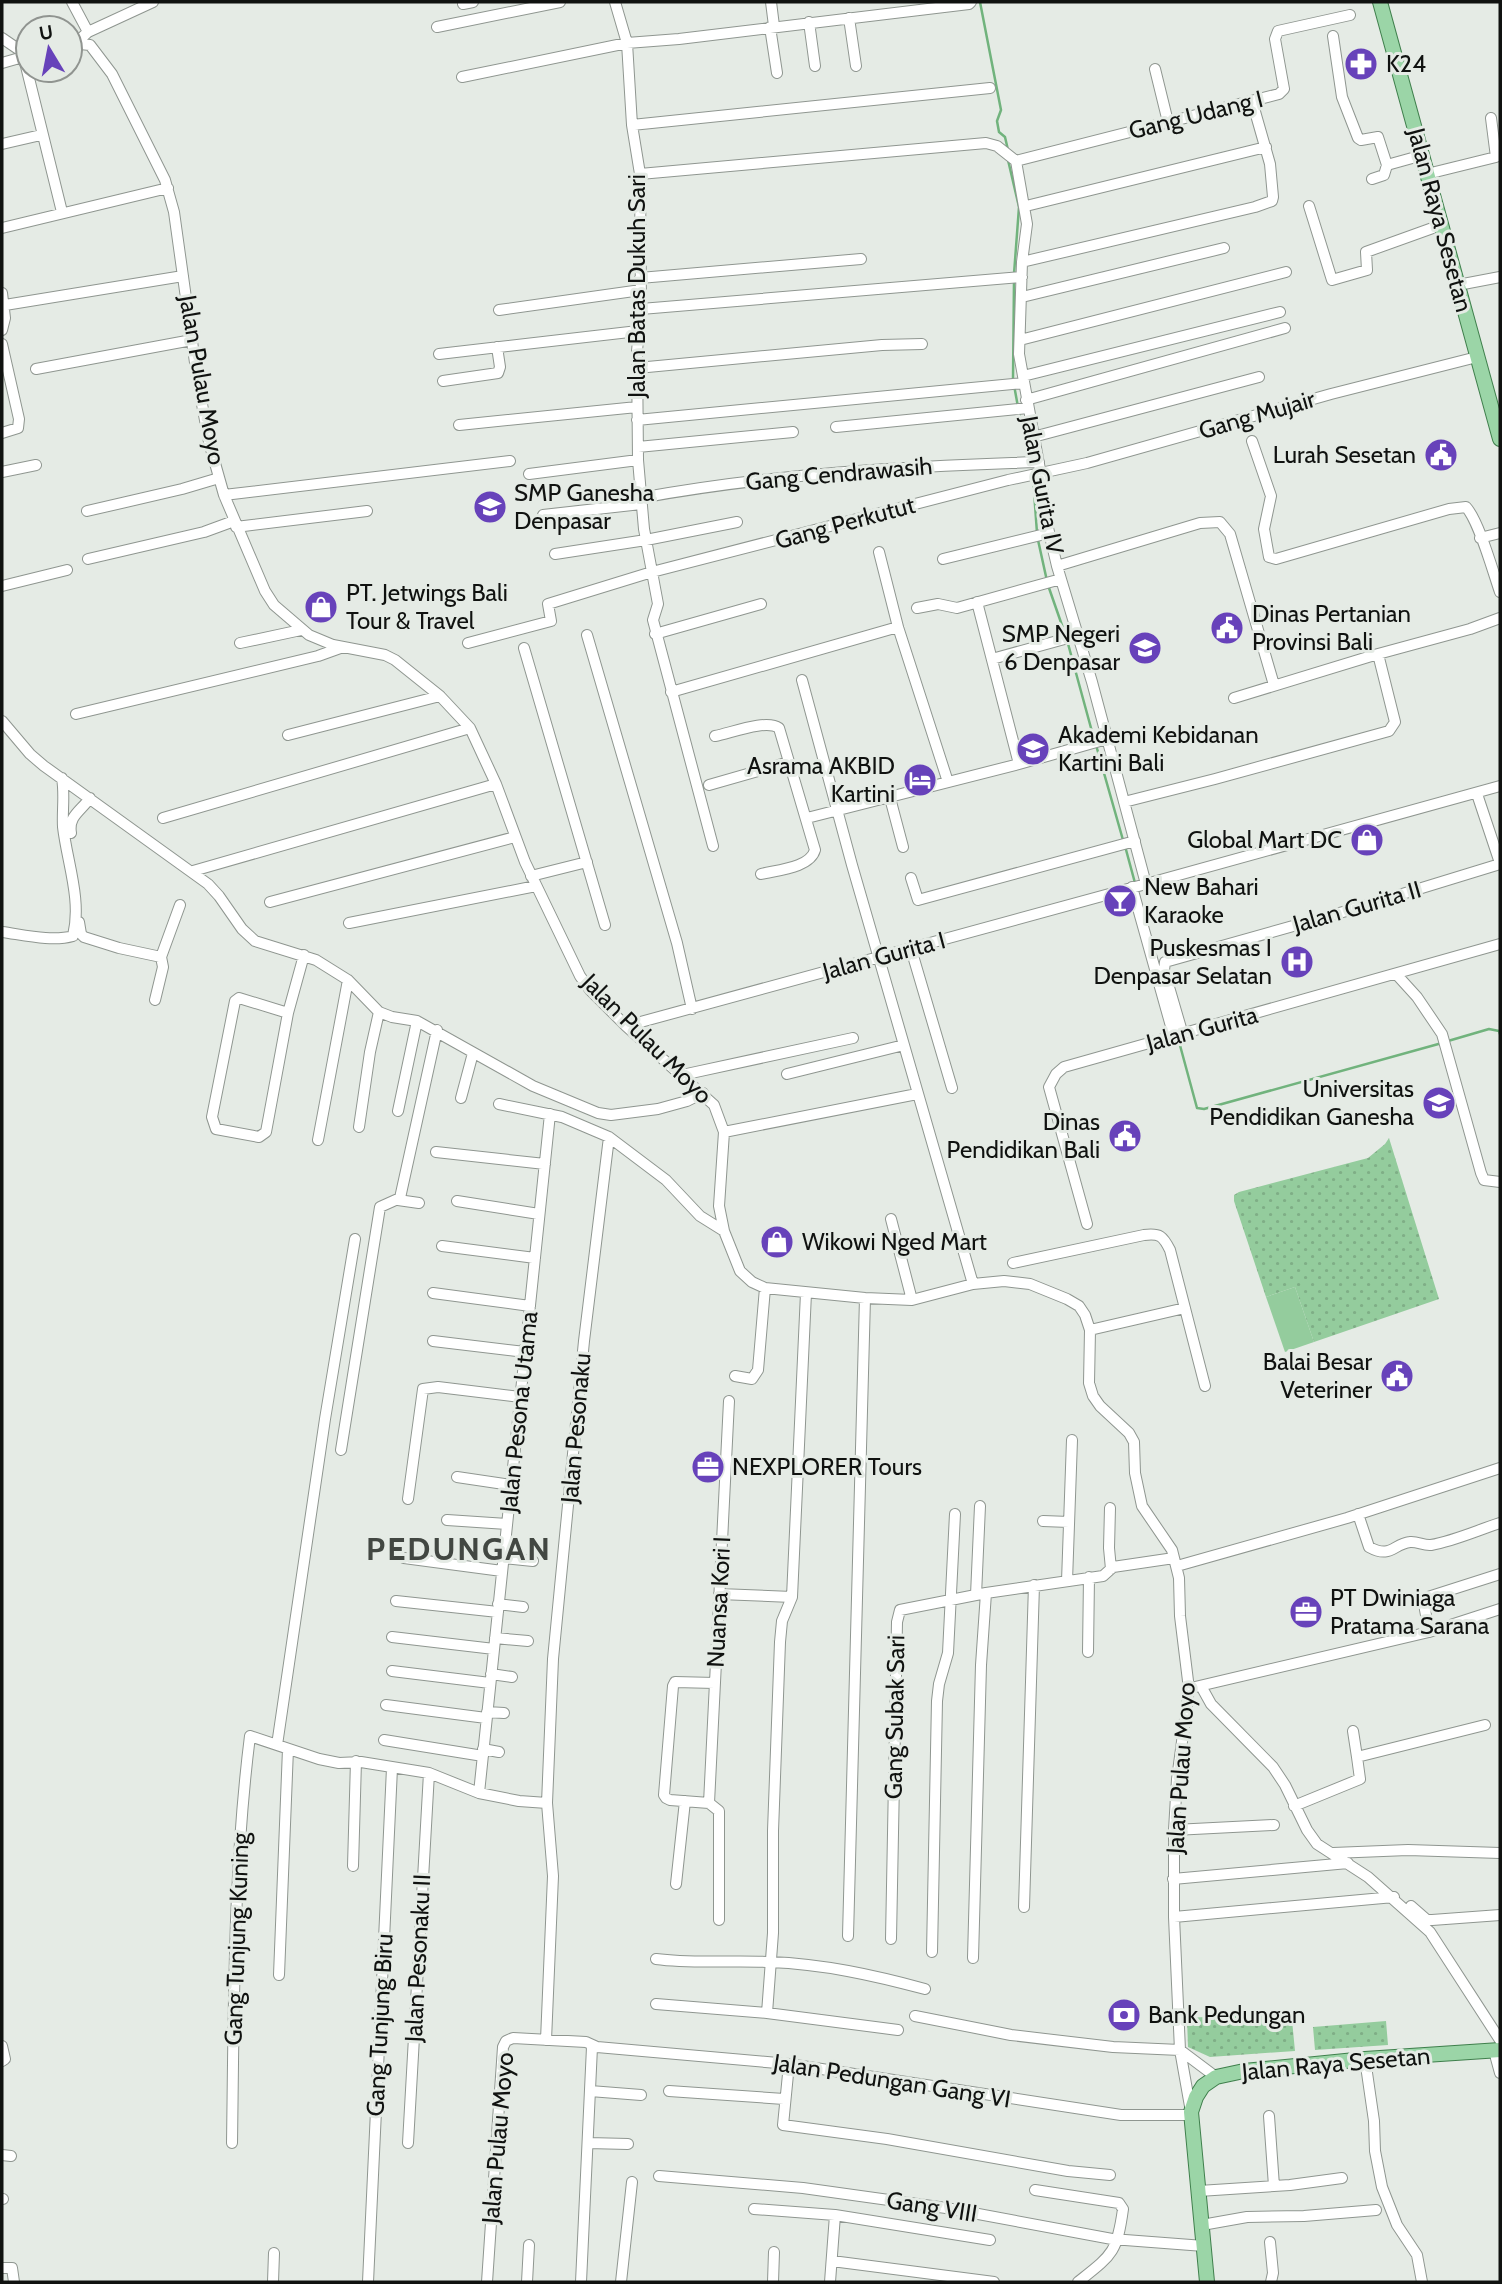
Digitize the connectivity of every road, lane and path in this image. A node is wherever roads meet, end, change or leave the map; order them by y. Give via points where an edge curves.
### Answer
1 (72, 2) edge
2 (153, 2) edge
3 (560, 2) edge
4 (615, 2) edge
5 (771, 2) edge
6 (971, 2) edge
7 (1380, 2) edge
8 (1350, 15) dead end
9 (849, 18) junction
10 (810, 22) junction
11 (772, 26) junction
12 (437, 27) dead end
13 (88, 32) junction
14 (84, 35) edge
15 (1333, 36) dead end
16 (627, 43) junction
17 (84, 44) edge
18 (815, 66) dead end
19 (856, 66) dead end
20 (1156, 69) dead end
21 (777, 73) dead end
22 (462, 77) dead end
23 (31, 84) edge
24 (990, 89) dead end
25 (1252, 101) junction
26 (1491, 118) dead end
27 (1168, 122) junction
28 (632, 125) junction
29 (41, 135) junction
30 (2, 144) edge
31 (1266, 146) junction
32 (1423, 155) junction
33 (1012, 157) junction
34 (1387, 166) junction
35 (640, 174) junction
36 (1427, 174) junction
37 (1372, 179) dead end
38 (168, 188) junction
39 (1026, 206) junction
40 (1309, 206) dead end
41 (62, 212) junction
42 (1441, 225) junction
43 (2, 228) edge
44 (1224, 248) dead end
45 (861, 259) dead end
46 (1022, 262) junction
47 (1286, 272) dead end
48 (183, 276) junction
49 (1015, 277) junction
50 (1500, 277) edge
51 (640, 278) junction
52 (1458, 285) junction
53 (641, 290) junction
54 (2, 293) edge
55 (1022, 297) junction
56 (5, 304) junction
57 (641, 309) junction
58 (499, 310) dead end
59 (1280, 312) dead end
60 (1285, 328) dead end
61 (2, 330) edge
62 (638, 331) junction
63 (192, 340) junction
64 (1020, 340) junction
65 (2, 344) edge
66 (918, 344) dead end
67 (497, 346) junction
68 (439, 354) dead end
69 (1477, 357) junction
70 (637, 368) junction
71 (36, 369) dead end
72 (1259, 377) dead end
73 (443, 381) dead end
74 (1022, 381) junction
75 (6, 384) edge
76 (1495, 406) edge
77 (637, 407) junction
78 (1023, 407) junction
79 (638, 420) junction
80 (459, 425) dead end
81 (836, 427) dead end
82 (793, 432) dead end
83 (2, 433) edge
84 (1033, 437) junction
85 (1500, 439) edge
86 (1252, 441) dead end
87 (638, 447) junction
88 (638, 460) junction
89 (510, 461) dead end
90 (1039, 462) junction
91 (36, 465) dead end
92 (2, 472) edge
93 (529, 474) dead end
94 (1035, 475) junction
95 (219, 478) junction
96 (224, 495) junction
97 (640, 501) junction
98 (87, 511) dead end
99 (367, 511) dead end
100 (543, 515) dead end
101 (737, 522) dead end
102 (235, 524) junction
103 (1048, 533) junction
104 (1500, 533) edge
105 (1480, 538) junction
106 (646, 540) junction
107 (879, 552) dead end
108 (555, 554) dead end
109 (88, 559) dead end
110 (943, 559) dead end
111 (1057, 565) junction
112 (67, 570) dead end
113 (652, 572) junction
114 (1060, 580) junction
115 (2, 586) edge
116 (1500, 593) edge
117 (977, 603) junction
118 (761, 604) dead end
119 (917, 608) dead end
120 (1500, 618) edge
121 (898, 627) junction
122 (300, 630) junction
123 (655, 634) junction
124 (587, 635) dead end
125 (1072, 637) junction
126 (240, 643) dead end
127 (468, 643) dead end
128 (343, 647) junction
129 (524, 648) dead end
130 (1378, 654) junction
131 (992, 659) junction
132 (802, 680) dead end
133 (1274, 685) junction
134 (671, 692) junction
135 (440, 696) junction
136 (1234, 698) dead end
137 (76, 714) dead end
138 (2, 721) edge
139 (470, 728) junction
140 (288, 736) dead end
141 (715, 736) dead end
142 (1105, 739) junction
143 (789, 762) junction
144 (1019, 764) junction
145 (948, 782) junction
146 (496, 785) junction
147 (709, 785) dead end
148 (1500, 786) edge
149 (64, 789) junction
150 (1477, 794) junction
151 (890, 798) junction
152 (87, 802) junction
153 (1124, 802) junction
154 (838, 810) junction
155 (163, 818) dead end
156 (807, 818) junction
157 (515, 837) junction
158 (1128, 843) junction
159 (713, 846) dead end
160 (903, 847) dead end
161 (587, 862) junction
162 (1500, 864) edge
163 (193, 871) junction
164 (761, 874) dead end
165 (911, 878) dead end
166 (534, 881) junction
167 (1138, 886) junction
168 (270, 901) dead end
169 (180, 905) dead end
170 (349, 923) dead end
171 (605, 925) dead end
172 (2, 932) edge
173 (1500, 944) edge
174 (911, 949) junction
175 (304, 955) junction
176 (161, 957) junction
177 (879, 957) junction
178 (1397, 975) junction
179 (348, 980) junction
180 (1163, 980) junction
181 (155, 1000) dead end
182 (692, 1009) junction
183 (288, 1013) junction
184 (379, 1013) junction
185 (417, 1021) junction
186 (626, 1026) junction
187 (437, 1030) junction
188 (1178, 1036) junction
189 (853, 1038) dead end
190 (904, 1045) junction
191 (473, 1053) junction
192 (682, 1074) junction
193 (787, 1074) dead end
194 (952, 1088) dead end
195 (703, 1093) junction
196 (917, 1094) junction
197 (461, 1098) dead end
198 (499, 1104) dead end
199 (398, 1111) dead end
200 (550, 1114) junction
201 (359, 1127) dead end
202 (724, 1132) junction
203 (609, 1138) junction
204 (318, 1140) dead end
205 (436, 1152) dead end
206 (545, 1164) junction
207 (1500, 1182) edge
208 (398, 1200) junction
209 (457, 1201) dead end
210 (419, 1203) dead end
211 (539, 1214) junction
212 (891, 1219) dead end
213 (1087, 1224) dead end
214 (724, 1231) junction
215 (355, 1239) dead end
216 (442, 1246) dead end
217 (535, 1258) junction
218 (1013, 1263) dead end
219 (972, 1284) junction
220 (765, 1288) junction
221 (433, 1293) dead end
222 (806, 1293) junction
223 (865, 1298) junction
224 (912, 1300) junction
225 (530, 1306) junction
226 (1185, 1308) junction
227 (1090, 1330) junction
228 (433, 1341) dead end
229 (525, 1352) junction
230 (736, 1376) dead end
231 (1205, 1386) dead end
232 (520, 1397) junction
233 (729, 1401) dead end
234 (1072, 1440) dead end
235 (341, 1450) dead end
236 (1500, 1468) edge
237 (457, 1477) dead end
238 (511, 1485) junction
239 (408, 1499) dead end
240 (980, 1506) dead end
241 (1111, 1508) dead end
242 (955, 1514) dead end
243 (1358, 1514) junction
244 (447, 1520) dead end
245 (1043, 1521) dead end
246 (1069, 1522) junction
247 (1500, 1523) edge
248 (507, 1524) junction
249 (404, 1558) dead end
250 (503, 1558) junction
251 (533, 1561) dead end
252 (1170, 1561) junction
253 (1111, 1569) junction
254 (502, 1572) junction
255 (1500, 1574) edge
256 (1089, 1577) junction
257 (1067, 1581) junction
258 (1034, 1585) junction
259 (719, 1594) junction
260 (981, 1594) junction
261 (792, 1597) junction
262 (952, 1599) junction
263 (396, 1601) dead end
264 (523, 1606) dead end
265 (498, 1608) junction
266 (1500, 1609) edge
267 (1429, 1632) junction
268 (392, 1637) dead end
269 (528, 1642) dead end
270 (494, 1643) junction
271 (1088, 1652) dead end
272 (392, 1671) dead end
273 (512, 1677) dead end
274 (491, 1678) junction
275 (715, 1683) junction
276 (1201, 1686) junction
277 (1189, 1689) junction
278 (386, 1705) dead end
279 (504, 1713) dead end
280 (487, 1715) junction
281 (1485, 1725) dead end
282 (1353, 1731) dead end
283 (384, 1740) dead end
284 (282, 1747) junction
285 (483, 1752) junction
286 (499, 1752) dead end
287 (1357, 1757) junction
288 (356, 1761) junction
289 (392, 1768) junction
290 (429, 1773) junction
291 (479, 1793) junction
292 (685, 1801) junction
293 (547, 1803) junction
294 (709, 1803) junction
295 (1294, 1805) junction
296 (1274, 1825) dead end
297 (1174, 1830) junction
298 (1334, 1853) junction
299 (1500, 1853) edge
300 (1348, 1863) junction
301 (353, 1866) dead end
302 (1173, 1879) junction
303 (676, 1884) dead end
304 (1390, 1899) junction
305 (1024, 1907) dead end
306 (1500, 1915) edge
307 (1174, 1917) junction
308 (719, 1920) dead end
309 (848, 1936) dead end
310 (891, 1939) dead end
311 (932, 1952) dead end
312 (973, 1958) dead end
313 (656, 1959) dead end
314 (772, 1962) junction
315 (279, 1975) dead end
316 (925, 1989) dead end
317 (656, 2004) dead end
318 (767, 2013) junction
319 (915, 2016) dead end
320 (898, 2030) dead end
321 (546, 2040) junction
322 (2, 2046) edge
323 (592, 2047) junction
324 (1498, 2047) edge
325 (1180, 2050) junction
326 (1365, 2059) junction
327 (2, 2061) edge
328 (789, 2064) junction
329 (1500, 2073) edge
330 (1216, 2077) junction
331 (590, 2091) junction
332 (669, 2091) dead end
333 (641, 2095) dead end
334 (784, 2099) junction
335 (1191, 2114) junction
336 (1269, 2116) dead end
337 (232, 2143) dead end
338 (408, 2143) dead end
339 (588, 2143) junction
340 (628, 2144) dead end
341 (1110, 2175) dead end
342 (659, 2176) dead end
343 (1342, 2178) dead end
344 (632, 2182) dead end
345 (1274, 2186) junction
346 (1035, 2190) dead end
347 (1199, 2191) junction
348 (754, 2209) dead end
349 (1376, 2210) dead end
350 (835, 2215) junction
351 (1202, 2225) junction
352 (990, 2240) dead end
353 (1119, 2240) junction
354 (1270, 2242) dead end
355 (529, 2245) dead end
356 (1204, 2246) junction
357 (774, 2252) dead end
358 (274, 2253) dead end
359 (832, 2261) junction
360 (2, 2269) edge
361 (14, 2282) edge
362 (273, 2282) edge
363 (368, 2282) edge
364 (487, 2282) edge
365 (527, 2282) edge
366 (581, 2282) edge
367 (621, 2282) edge
368 (773, 2282) edge
369 (831, 2282) edge
370 (994, 2282) edge
371 (1078, 2282) edge
372 (1207, 2282) edge
373 (1271, 2282) edge
374 (1422, 2282) edge

1 - 13 street
2 - 13 street
3 - 12 street
4 - 16 street, Jalan Batas Dukuh Sari
5 - 11 street
6 - 9 street
7 - 32 main road, Jalan Raya Sesetan
8 - 25 street, Gang Udang I via 1278,31 1275,39 1284,89
9 - 10 street
9 - 19 street
10 - 11 street
10 - 18 street
11 - 16 street
11 - 21 street
13 - 14 street
15 - 34 street via 1346,112 1358,138 1381,139
16 - 22 street
16 - 28 street, Jalan Batas Dukuh Sari
17 - 38 street, Jalan Pulau Moyo via 106,64
20 - 27 street
23 - 29 street
24 - 28 street
25 - 27 street, Gang Udang I
25 - 31 street
26 - 36 street via 1496,157
27 - 33 street, Gang Udang I
28 - 35 street, Jalan Batas Dukuh Sari
29 - 30 street
29 - 41 street
31 - 39 street
31 - 46 street via 1272,201
32 - 34 street
32 - 36 main road, Jalan Raya Sesetan
33 - 35 street via 986,143
33 - 39 street, Jalan Gurita IV
34 - 37 street via 1384,175
35 - 51 street, Jalan Batas Dukuh Sari
36 - 42 main road, Jalan Raya Sesetan
38 - 41 street
38 - 48 street, Jalan Pulau Moyo
39 - 46 street, Jalan Gurita IV
40 - 42 street via 1332,280 1367,270 1366,252
41 - 43 street
42 - 52 main road, Jalan Raya Sesetan
44 - 55 street
45 - 51 street
46 - 49 street, Jalan Gurita IV
47 - 64 street
48 - 56 street
48 - 63 street, Jalan Pulau Moyo
49 - 55 street, Jalan Gurita IV
49 - 57 street
50 - 52 street
51 - 53 street, Jalan Batas Dukuh Sari
52 - 69 main road, Jalan Raya Sesetan
53 - 57 street, Jalan Batas Dukuh Sari
53 - 58 street
54 - 56 street
55 - 64 street, Jalan Gurita IV
56 - 61 street
57 - 62 street, Jalan Batas Dukuh Sari
59 - 74 street
60 - 78 street
62 - 67 street
62 - 70 street, Jalan Batas Dukuh Sari
63 - 71 street
63 - 95 street, Jalan Pulau Moyo via 203,417
64 - 74 street, Jalan Gurita IV
65 - 75 street
66 - 70 street
67 - 68 street
67 - 73 street via 499,373
69 - 76 main road, Jalan Raya Sesetan
69 - 94 street, Gang Mujair
70 - 77 street, Jalan Batas Dukuh Sari
72 - 84 street
74 - 78 street, Jalan Gurita IV
74 - 79 street
75 - 83 street via 19,419 18,428
76 - 85 main road, Jalan Raya Sesetan
77 - 79 street, Jalan Batas Dukuh Sari
77 - 80 street
78 - 81 street
78 - 84 street, Jalan Gurita IV
79 - 87 street, Jalan Batas Dukuh Sari
82 - 87 street
84 - 90 street, Jalan Gurita IV
86 - 105 street via 1270,491 1264,529 1267,553 1273,559 1459,507 1470,512
87 - 88 street, Jalan Batas Dukuh Sari
88 - 93 street
88 - 97 street, Jalan Batas Dukuh Sari
89 - 96 street
90 - 94 street, Jalan Gurita IV
90 - 97 street, Gang Cendrawasih via 789,476
91 - 92 street
94 - 103 street, Jalan Gurita IV
94 - 113 street, Gang Perkutut
95 - 96 street, Jalan Pulau Moyo
95 - 98 street
96 - 102 street, Jalan Pulau Moyo
97 - 100 street, Gang Cendrawasih
97 - 106 street, Jalan Batas Dukuh Sari
99 - 102 street
101 - 106 street
102 - 109 street
102 - 122 street, Jalan Pulau Moyo via 265,591
103 - 110 street
103 - 111 street, Jalan Gurita IV
104 - 105 street
105 - 116 street
106 - 108 street
106 - 113 street, Jalan Batas Dukuh Sari
107 - 121 street
111 - 114 street, Jalan Gurita IV
111 - 133 street via 1200,523 1220,522 1230,534
112 - 115 street
113 - 123 street, Jalan Batas Dukuh Sari via 659,604 653,620
113 - 127 street, Gang Perkutut via 548,604 551,621
114 - 117 street
114 - 125 street, Jalan Gurita IV
117 - 119 street
117 - 131 street
118 - 123 street
120 - 130 street
121 - 134 street
121 - 145 street
122 - 126 street
122 - 128 street, Jalan Pulau Moyo
123 - 134 street
124 - 182 street
125 - 131 street
125 - 142 street, Jalan Gurita IV
128 - 135 street, Jalan Pulau Moyo via 396,660
128 - 137 street
129 - 161 street
130 - 133 street
130 - 153 street via 1395,722 1389,731
131 - 144 street
132 - 154 street
133 - 136 street
134 - 159 street
135 - 139 street, Jalan Pulau Moyo
135 - 140 street
138 - 149 street
139 - 146 street, Jalan Pulau Moyo
139 - 155 street
141 - 143 street via 775,724
142 - 144 street
142 - 153 street, Jalan Gurita IV
143 - 147 street
143 - 156 street
144 - 145 street
145 - 151 street
146 - 157 street, Jalan Pulau Moyo
146 - 163 street
148 - 150 street, Jalan Gurita I
149 - 152 street
149 - 172 street via 73,936
150 - 162 street
150 - 167 street, Jalan Gurita I
151 - 154 street
151 - 160 street
152 - 163 street
152 - 176 street via 73,816 70,828 81,935
153 - 158 street, Jalan Gurita IV
154 - 156 street
154 - 177 street
156 - 164 street via 814,856
157 - 166 street, Jalan Pulau Moyo
157 - 168 street
158 - 165 street via 918,900
158 - 167 street, Jalan Gurita IV
161 - 166 street
161 - 171 street
162 - 180 street, Jalan Gurita II via 1171,959 1163,966
163 - 175 street via 216,891 249,936
166 - 170 street
166 - 186 street, Jalan Pulau Moyo via 580,976
167 - 174 street, Jalan Gurita I
167 - 180 street, Jalan Gurita IV
169 - 176 street
173 - 178 street, Jalan Gurita
174 - 177 street, Jalan Gurita I
174 - 194 street
175 - 179 street
175 - 183 street
176 - 181 street
177 - 182 street, Jalan Gurita I
177 - 190 street
178 - 188 street, Jalan Gurita
178 - 207 street via 1442,1034 1480,1173 1484,1180
179 - 184 street
179 - 204 street
180 - 188 street
182 - 186 street, Jalan Gurita I
183 - 183 street via 264,1135 216,1129 212,1117 233,1004 239,998
184 - 185 street
184 - 201 street
185 - 187 street
185 - 199 street
186 - 192 street, Jalan Pulau Moyo
187 - 191 street
187 - 208 street
188 - 213 street, Jalan Gurita via 1064,1067 1050,1082
189 - 192 street
190 - 193 street
190 - 196 street
191 - 195 street via 533,1086 598,1113 626,1115 658,1109
191 - 197 street
192 - 195 street, Jalan Pulau Moyo
195 - 202 street, Jalan Pulau Moyo via 714,1105
196 - 202 street
196 - 219 street
198 - 200 street
200 - 203 street
200 - 206 street, Jalan Pesona Utama
202 - 214 street, Jalan Pulau Moyo via 719,1206
203 - 214 street
203 - 293 street, Jalan Pesonaku via 553,1659
205 - 206 street
206 - 211 street, Jalan Pesona Utama
208 - 210 street
208 - 235 street via 380,1207
209 - 211 street
211 - 217 street, Jalan Pesona Utama
212 - 224 street
214 - 220 street, Jalan Pulau Moyo via 740,1271
215 - 284 street via 325,1419
216 - 217 street
217 - 225 street, Jalan Pesona Utama
218 - 226 street via 1156,1233 1170,1250
219 - 224 street
219 - 227 street via 1004,1280 1067,1298 1079,1306
220 - 222 street
220 - 230 street via 758,1370 752,1379
221 - 225 street
222 - 223 street
222 - 261 street
223 - 224 street
223 - 309 street
225 - 229 street, Jalan Pesona Utama
226 - 227 street
226 - 231 street
227 - 252 street, Jalan Pulau Moyo via 1093,1396 1134,1442 1142,1506
228 - 229 street
229 - 232 street, Jalan Pesona Utama
232 - 238 street, Jalan Pesona Utama
232 - 239 street via 423,1389
233 - 259 street, Nuansa Kori I
234 - 246 street
236 - 243 street, Gang Subak Sari
237 - 238 street
238 - 248 street, Jalan Pesona Utama
240 - 260 street
241 - 253 street
242 - 262 street
243 - 247 street via 1369,1547 1378,1552 1413,1541 1428,1545
243 - 252 street, Gang Subak Sari
244 - 248 street
245 - 246 street
246 - 257 street
248 - 250 street, Jalan Pesona Utama
249 - 254 street
250 - 251 street
250 - 254 street, Jalan Pesona Utama
252 - 253 street, Gang Subak Sari
252 - 277 street, Jalan Pulau Moyo
253 - 256 street, Gang Subak Sari via 1105,1575
254 - 265 street, Jalan Pesona Utama
255 - 267 street via 1427,1597
256 - 257 street, Gang Subak Sari
256 - 271 street
257 - 258 street, Gang Subak Sari
258 - 260 street, Gang Subak Sari
258 - 305 street
259 - 261 street
259 - 275 street, Nuansa Kori I
260 - 262 street, Gang Subak Sari
260 - 312 street
261 - 314 street via 782,1620 780,1642
262 - 310 street, Gang Subak Sari via 902,1608 897,1622
262 - 311 street via 948,1653 937,1701
263 - 265 street
264 - 265 street
265 - 270 street, Jalan Pesona Utama
266 - 267 street
267 - 276 street
268 - 270 street
269 - 270 street
270 - 274 street, Jalan Pesona Utama
272 - 274 street
273 - 274 street
274 - 280 street, Jalan Pesona Utama
275 - 292 street via 682,1681 673,1685 664,1795
275 - 294 street, Nuansa Kori I
276 - 277 street
276 - 295 street via 1211,1704 1273,1766
277 - 297 street, Jalan Pulau Moyo
278 - 280 street
279 - 280 street
280 - 285 street, Jalan Pesona Utama
281 - 287 street
282 - 287 street
283 - 285 street
284 - 288 street via 333,1762
284 - 315 street
284 - 337 street, Gang Tunjung Kuning via 250,1736 234,1984
285 - 286 street
285 - 291 street, Jalan Pesona Utama
287 - 295 street via 1360,1779
288 - 289 street
288 - 301 street
289 - 290 street
289 - 363 street, Gang Tunjung Biru
290 - 291 street
290 - 338 street, Jalan Pesonaku II
291 - 293 street
292 - 294 street
292 - 303 street
293 - 321 street, Jalan Pesonaku via 553,1876
294 - 308 street via 719,1811
295 - 298 street via 1317,1844
296 - 297 street
297 - 302 street, Jalan Pulau Moyo
298 - 299 street
298 - 300 street
300 - 302 street
300 - 304 street
302 - 307 street, Jalan Pulau Moyo
304 - 306 street via 1400,1898 1427,1920
304 - 307 street
304 - 324 street via 1430,1932
307 - 325 street, Jalan Pulau Moyo
313 - 314 street
314 - 316 street via 860,1972
314 - 318 street
317 - 318 street
318 - 320 street
319 - 325 street via 1012,2035
321 - 323 street, Jalan Pulau Moyo via 586,2042
321 - 364 street, Jalan Pulau Moyo via 513,2038 503,2046
322 - 327 street
323 - 328 street, Jalan Pedungan Gang VI
323 - 331 street
324 - 326 main road, Jalan Raya Sesetan
324 - 329 street
325 - 330 street
325 - 335 street, Jalan Pulau Moyo
326 - 330 main road, Jalan Raya Sesetan
326 - 374 street via 1382,2187 1397,2225 1417,2255
328 - 334 street
328 - 335 street, Jalan Pedungan Gang VI via 1121,2115
330 - 335 main road, Jalan Raya Sesetan via 1203,2086
331 - 333 street
331 - 339 street
332 - 334 street
334 - 341 street via 783,2125
335 - 347 main road
336 - 345 street
339 - 340 street
339 - 366 street
342 - 353 street, Gang VIII via 803,2188
343 - 345 street
344 - 367 street
345 - 347 street
346 - 353 street via 1119,2203 1123,2209
347 - 351 main road
348 - 350 street
349 - 351 street via 1247,2217
350 - 352 street
350 - 359 street
351 - 356 main road
353 - 356 street, Gang VIII
353 - 371 street via 1103,2262
354 - 373 street
355 - 365 street
356 - 372 main road
357 - 368 street
358 - 362 street
359 - 369 street
359 - 370 street
360 - 361 street via 12,2268

